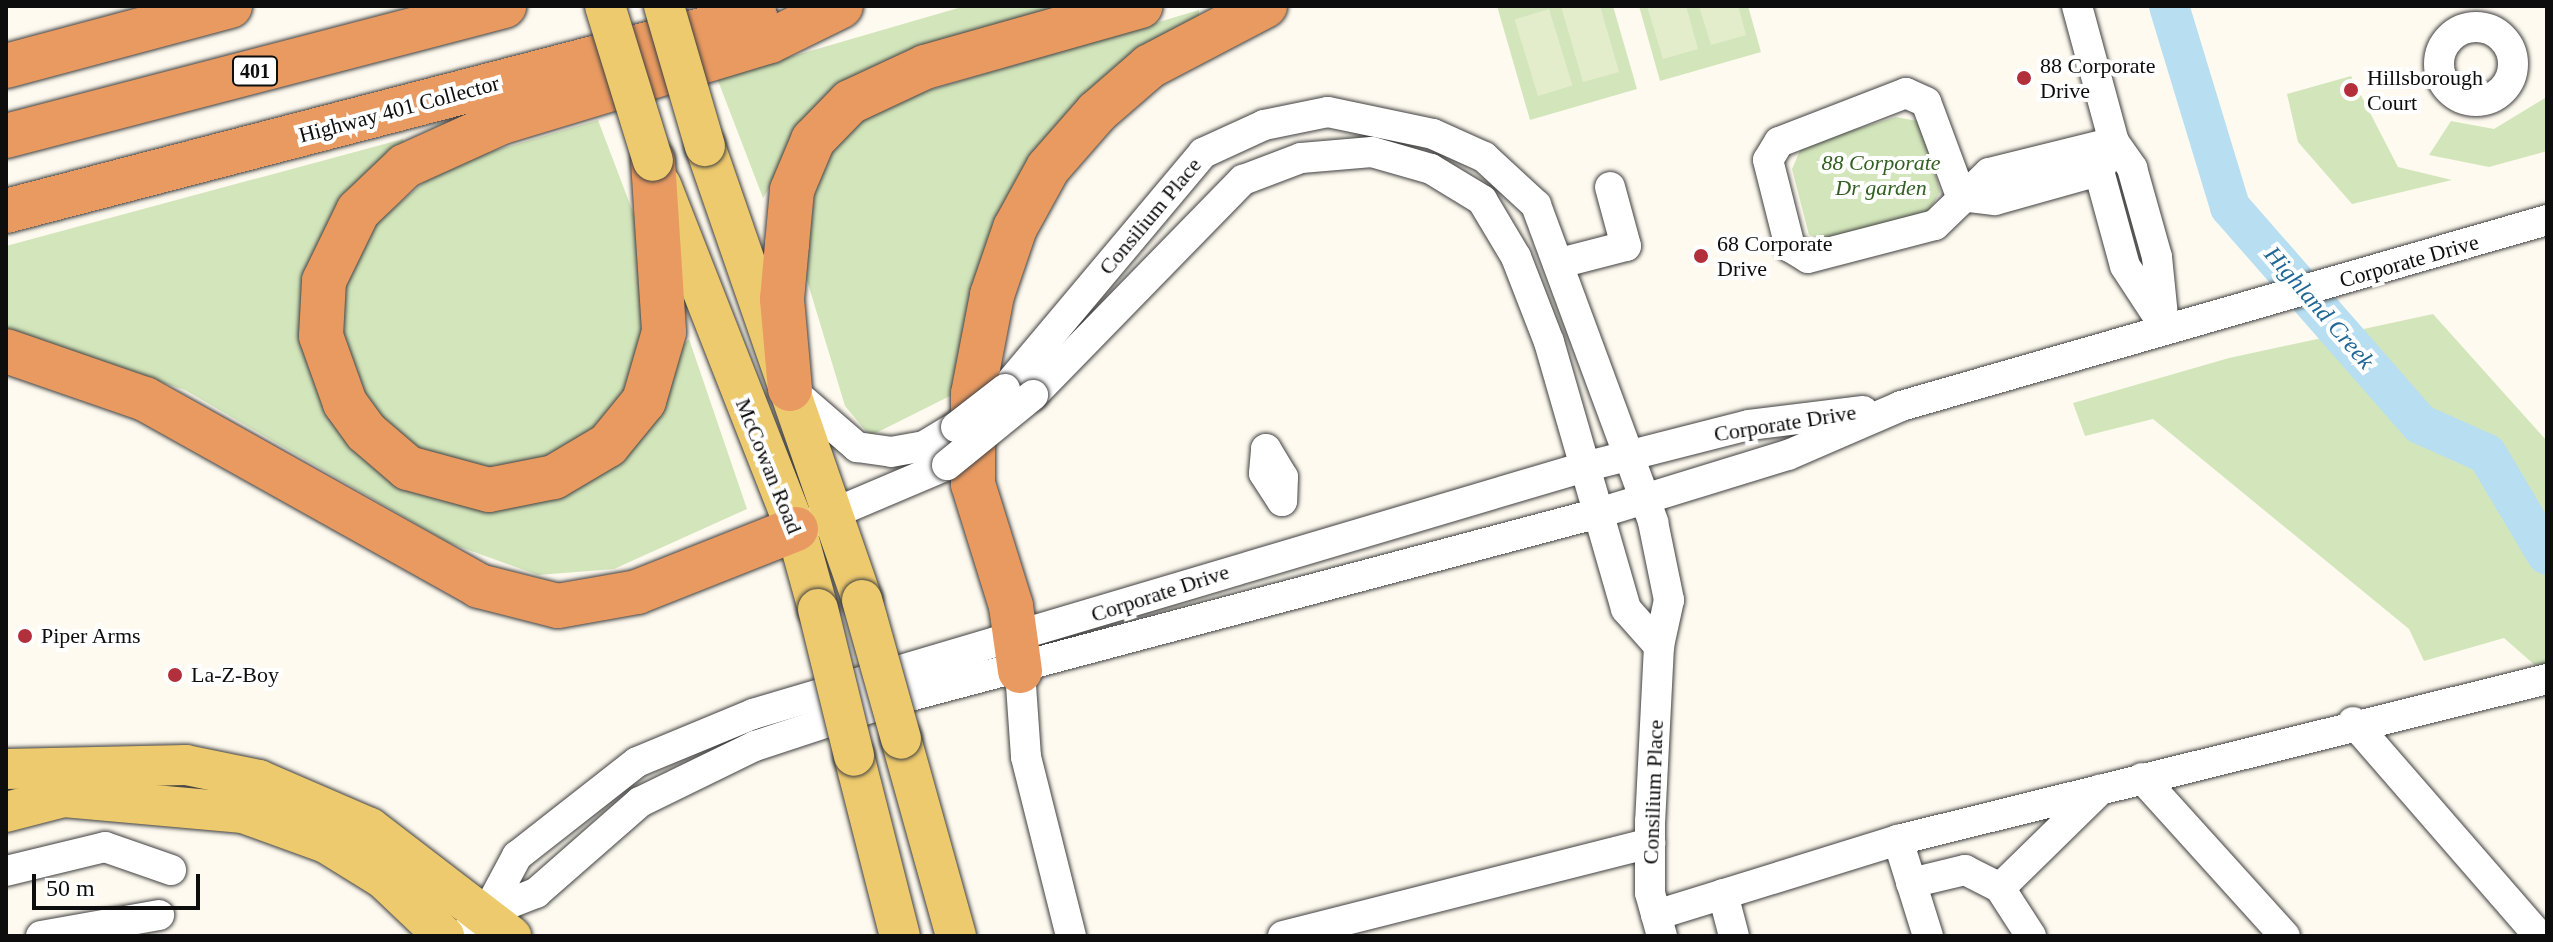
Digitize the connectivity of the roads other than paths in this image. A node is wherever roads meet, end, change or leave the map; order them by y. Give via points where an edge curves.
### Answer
1 (230, 6) edge
2 (504, 6) edge
3 (605, 6) edge
4 (664, 6) edge
5 (792, 6) edge
6 (841, 6) edge
7 (1141, 6) edge
8 (1265, 6) edge
9 (2077, 6) edge
10 (6, 66) edge
11 (6, 136) edge
12 (2114, 142) junction
13 (653, 161) junction
14 (2099, 171) junction
15 (1610, 187) dead end
16 (1961, 196) junction
17 (6, 211) edge
18 (2547, 220) edge
19 (1560, 263) junction
20 (2164, 326) junction
21 (6, 351) edge
22 (790, 389) junction
23 (1019, 392) junction
24 (1901, 406) junction
25 (1628, 455) junction
26 (1584, 467) junction
27 (1645, 498) junction
28 (1599, 513) junction
29 (816, 521) junction
30 (1299, 549) junction
31 (1312, 592) junction
32 (1659, 646) junction
33 (1019, 655) junction
34 (2547, 679) edge
35 (2353, 722) junction
36 (6, 769) edge
37 (2142, 778) junction
38 (2104, 786) junction
39 (6, 812) edge
40 (1898, 840) junction
41 (1650, 843) junction
42 (171, 870) dead end
43 (6, 871) edge
44 (1911, 883) junction
45 (2000, 888) junction
46 (1723, 894) junction
47 (159, 915) dead end
48 (1659, 926) edge
49 (487, 928) edge
50 (41, 936) edge
51 (444, 936) edge
52 (900, 936) edge
53 (956, 936) edge
54 (1071, 936) edge
55 (1283, 936) edge
56 (1734, 936) edge
57 (1928, 936) edge
58 (2031, 936) edge
59 (2285, 936) edge
60 (2539, 936) edge

1 - 10 highway
2 - 11 highway, 401
3 - 13 main road, McCowan Road, bridge
4 - 22 main road, McCowan Road, bridge via 705,146
5 - 17 highway, Highway 401 Collector
6 - 13 highway via 770,41 502,122 405,166 358,211 324,281 321,336 345,403 366,432 408,468 489,490 554,477 608,445 644,401 664,332
7 - 22 highway via 925,67 850,102 813,140 792,190 788,232 782,299
8 - 33 highway via 1150,66 1097,112 1048,168 1015,228 992,295 973,394 973,484
9 - 12 street
12 - 14 street
12 - 16 street via 1989,173
12 - 20 street via 2132,168 2157,257
13 - 29 main road, McCowan Road
14 - 16 street via 1995,200
14 - 20 street via 2125,266
15 - 19 street via 1626,246
16 - 16 street via 1926,102 1906,93 1779,142 1768,160 1790,247 1808,258 1935,225
18 - 20 street, Corporate Drive via 2356,278
19 - 23 street, Consilium Place via 1536,205 1484,157 1446,140 1328,112 1264,125 1203,153
19 - 25 street, Consilium Place
20 - 24 street, Corporate Drive
21 - 29 highway via 145,399 479,586 558,606 637,592
22 - 23 street, Consilium Place, bridge via 857,447 891,452 924,446
22 - 29 main road, McCowan Road
23 - 26 street, Consilium Place via 1243,180 1301,158 1372,152 1431,169 1482,200 1516,257 1549,342
23 - 29 street, Consilium Place, bridge via 947,465
24 - 25 street, Corporate Drive via 1749,425
24 - 27 street, Corporate Drive via 1788,455
25 - 26 street, Corporate Drive
25 - 27 street, Consilium Place
26 - 28 street, Consilium Place
26 - 30 street, Corporate Drive
27 - 28 street, Corporate Drive
27 - 32 street, Consilium Place via 1669,600
28 - 31 street, Corporate Drive
28 - 32 street, Consilium Place via 1626,609
29 - 52 main road, McCowan Road, bridge via 818,609
29 - 53 main road, McCowan Road, bridge via 862,600
30 - 31 street
30 - 33 street, Corporate Drive
31 - 33 street, Corporate Drive
32 - 41 street, Consilium Place
33 - 49 street, Corporate Drive via 753,714 637,762 517,856
33 - 54 street via 1026,757
34 - 35 street
35 - 37 street
35 - 60 street
36 - 49 main road via 186,765 259,780 370,828
37 - 38 street
37 - 59 street
38 - 40 street
38 - 45 street
39 - 51 main road via 64,797 243,813 326,843 384,879
40 - 44 street
40 - 46 street
41 - 48 street, Consilium Place
41 - 55 street
42 - 43 street via 105,847
44 - 45 street via 1965,870
44 - 57 street
45 - 58 street
46 - 48 street
46 - 56 street
47 - 50 street

